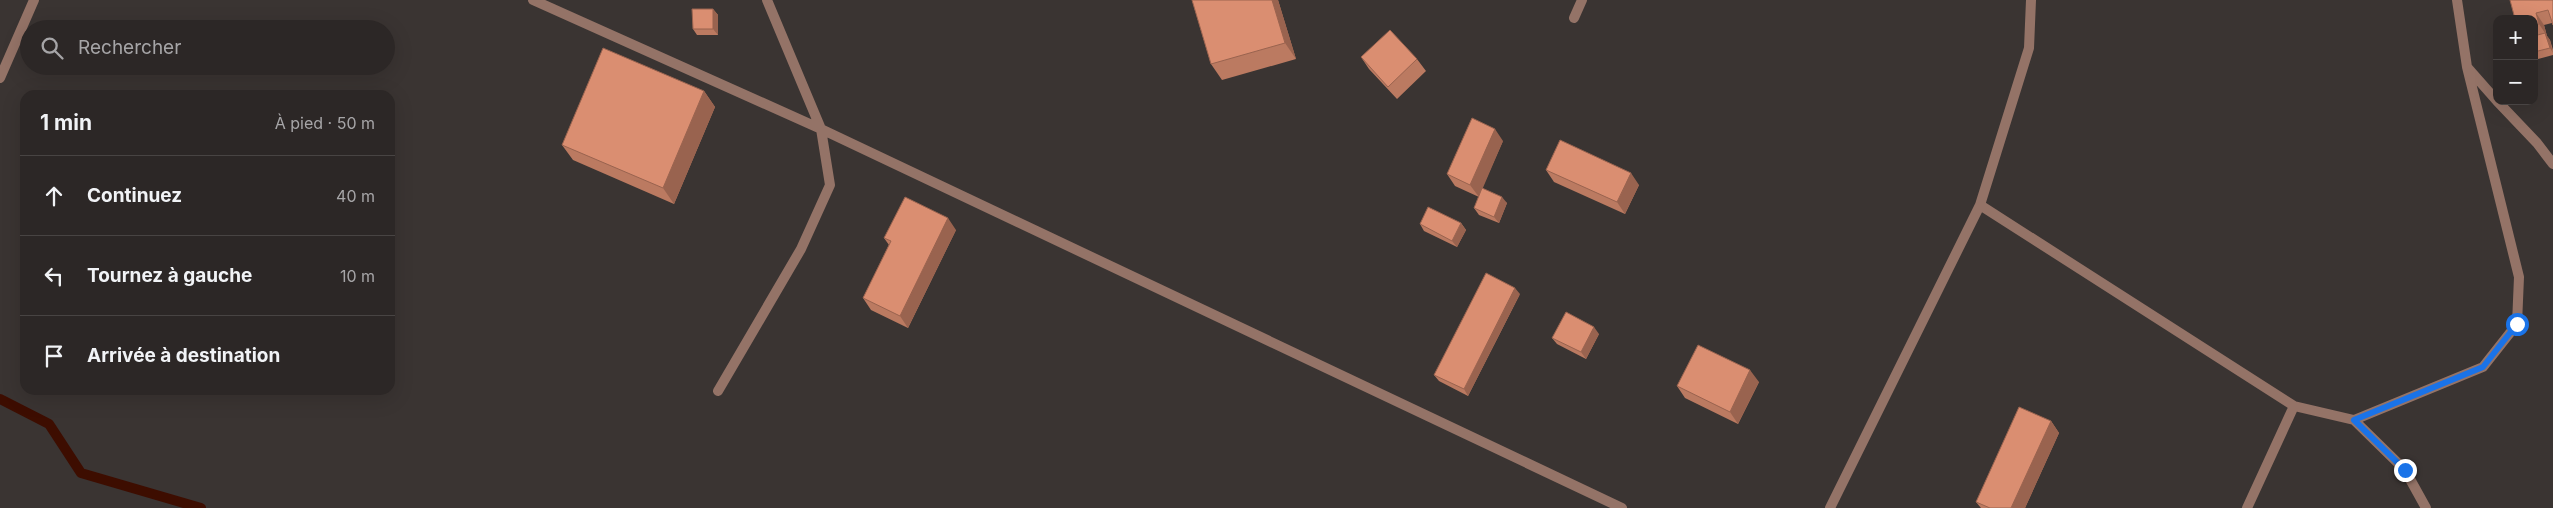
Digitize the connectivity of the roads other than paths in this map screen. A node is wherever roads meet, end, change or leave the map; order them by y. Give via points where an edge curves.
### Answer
1 (34, 0) edge
2 (533, 0) edge
3 (767, 0) edge
4 (1582, 0) edge
5 (2031, 0) edge
6 (2457, 0) edge
7 (1574, 18) dead end
8 (25, 20) edge
9 (20, 32) edge
10 (2467, 67) junction
11 (0, 78) edge
12 (2493, 96) edge
13 (2501, 105) edge
14 (820, 129) junction
15 (2553, 164) edge
16 (1980, 205) junction
17 (718, 391) dead end
18 (2294, 406) junction
19 (2354, 420) junction
20 (1622, 508) edge
21 (1830, 508) edge
22 (2247, 508) edge
23 (2426, 508) edge

1 - 8 street
2 - 14 street
3 - 14 street
4 - 7 street
5 - 16 street via 2030,48
6 - 10 street
9 - 11 street
10 - 12 street
10 - 19 street via 2519,277 2517,324 2483,367
13 - 15 street
14 - 17 street via 830,185 801,249
14 - 20 street
16 - 18 street
16 - 21 street
18 - 19 street
18 - 22 street
19 - 23 street via 2405,470

